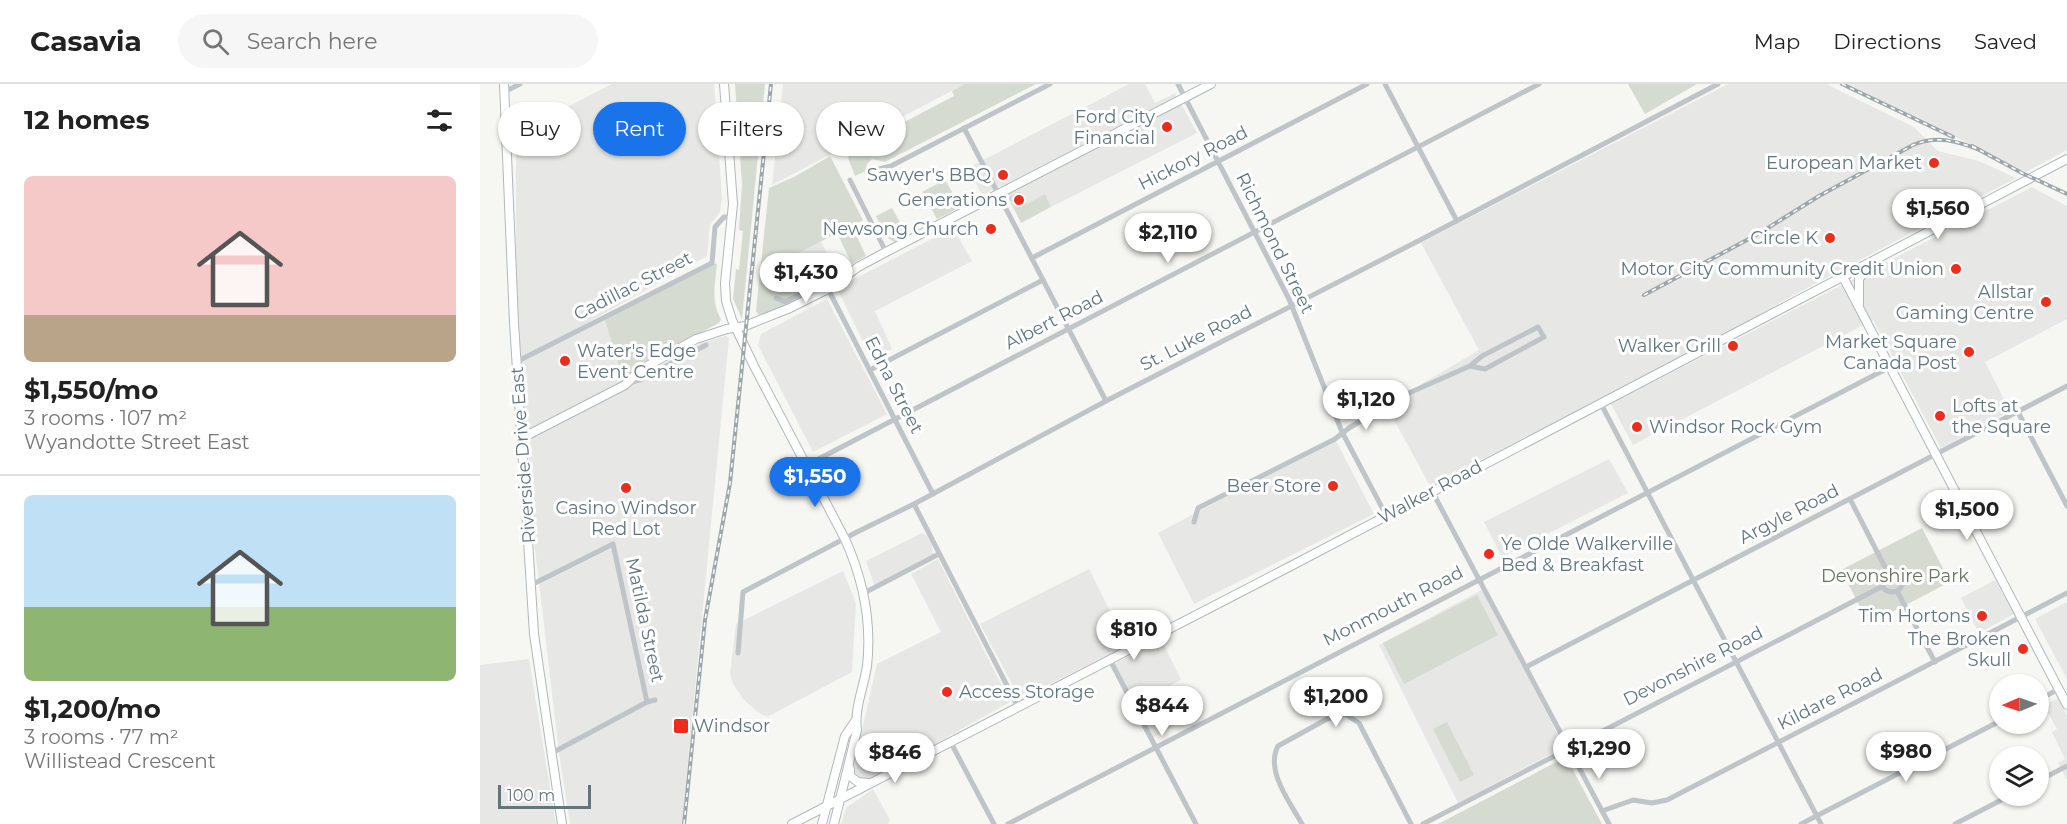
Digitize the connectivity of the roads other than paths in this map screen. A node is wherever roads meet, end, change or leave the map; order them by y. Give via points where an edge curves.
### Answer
1 (520, 84) edge
2 (724, 84) edge
3 (1050, 84) edge
4 (1178, 84) edge
5 (1211, 84) edge
6 (1367, 84) edge
7 (1385, 84) edge
8 (1539, 84) edge
9 (1718, 84) edge
10 (504, 88) edge
11 (1185, 97) junction
12 (964, 128) junction
13 (1418, 148) junction
14 (2067, 159) edge
15 (1218, 161) junction
16 (879, 169) dead end
17 (850, 180) dead end
18 (998, 194) junction
19 (732, 217) junction
20 (1456, 221) junction
21 (1254, 232) junction
22 (886, 252) junction
23 (1032, 258) junction
24 (1872, 260) junction
25 (1842, 275) junction
26 (840, 279) junction
27 (1043, 280) junction
28 (828, 289) junction
29 (776, 298) dead end
30 (1291, 306) junction
31 (1860, 309) junction
32 (736, 328) junction
33 (1069, 329) junction
34 (706, 345) dead end
35 (516, 362) junction
36 (1470, 366) junction
37 (1890, 366) junction
38 (870, 370) junction
39 (625, 385) junction
40 (2067, 387) edge
41 (1106, 400) junction
42 (1600, 402) junction
43 (2018, 412) junction
44 (894, 419) junction
45 (1342, 432) junction
46 (522, 438) junction
47 (1936, 454) junction
48 (807, 465) junction
49 (1432, 491) junction
50 (1647, 491) junction
51 (933, 494) junction
52 (1850, 499) junction
53 (914, 504) junction
54 (2067, 506) edge
55 (1386, 515) junction
56 (1194, 522) dead end
57 (845, 539) junction
58 (939, 554) junction
59 (1887, 571) junction
60 (1478, 578) junction
61 (1693, 580) junction
62 (531, 585) junction
63 (1883, 586) junction
64 (1897, 591) junction
65 (864, 592) junction
66 (2067, 593) edge
67 (2021, 617) junction
68 (738, 653) dead end
69 (1110, 660) junction
70 (1736, 661) junction
71 (1935, 662) junction
72 (1526, 667) junction
73 (2059, 689) junction
74 (2049, 694) edge
75 (655, 700) dead end
76 (647, 702) junction
77 (2067, 705) edge
78 (1018, 707) junction
79 (856, 720) junction
80 (1989, 727) edge
81 (950, 741) junction
82 (1779, 742) junction
83 (1155, 747) junction
84 (1568, 748) junction
85 (552, 753) junction
86 (849, 763) junction
87 (2067, 766) edge
88 (2049, 775) edge
89 (870, 783) junction
90 (840, 799) junction
91 (827, 805) junction
92 (1990, 806) edge
93 (1602, 811) junction
94 (1817, 816) junction
95 (562, 824) edge
96 (792, 824) edge
97 (822, 824) edge
98 (834, 824) edge
99 (994, 824) edge
100 (1008, 824) edge
101 (1196, 824) edge
102 (1302, 824) edge
103 (1411, 824) edge
104 (1423, 824) edge
105 (1609, 824) edge
106 (1801, 824) edge
107 (1821, 824) edge
108 (1955, 824) edge

1 - 10 street
2 - 19 main road
3 - 12 street
4 - 11 street, Richmond Street
5 - 11 main road
6 - 15 street, Hickory Road
7 - 13 street
8 - 13 street, Albert Road
9 - 20 street, St. Luke Road
10 - 35 main road, Riverside Drive East
11 - 15 street, Richmond Street
11 - 18 main road
12 - 16 street
12 - 18 street
13 - 20 street
13 - 21 street, Albert Road
14 - 24 main road, Walker Road
15 - 21 street, Richmond Street
15 - 23 street, Hickory Road
17 - 22 street
18 - 22 main road
18 - 23 street
19 - 32 main road via 725,283 726,301
19 - 35 street, Cadillac Street via 724,217 715,227 712,262
20 - 30 street, St. Luke Road
21 - 30 street, Richmond Street
21 - 33 street, Albert Road
22 - 26 main road
23 - 27 street
24 - 25 main road, Walker Road
24 - 31 main road via 1859,279
25 - 31 main road
25 - 42 main road, Walker Road
26 - 28 main road
26 - 29 street via 830,279 785,302
27 - 33 street
27 - 38 street
28 - 32 main road
28 - 38 street, Edna Street
30 - 41 street, St. Luke Road
30 - 45 street, Richmond Street
31 - 37 main road
32 - 39 main road via 696,339 640,370
32 - 48 main road
33 - 41 street
33 - 44 street, Albert Road
34 - 39 street
35 - 46 main road, Riverside Drive East
36 - 36 street via 1538,327 1544,337 1485,369
36 - 45 street via 1402,396
37 - 47 main road
37 - 50 street, Monmouth Road
38 - 44 street, Edna Street
39 - 46 main road
40 - 43 street, Argyle Road
41 - 51 street, St. Luke Road
42 - 49 main road, Walker Road
42 - 50 street
43 - 47 street, Argyle Road
43 - 54 street
44 - 48 street, Albert Road
44 - 51 street, Edna Street
45 - 55 street, Richmond Street
45 - 56 street via 1198,508
46 - 62 main road, Riverside Drive East
47 - 52 street, Argyle Road
47 - 67 main road
48 - 57 main road
49 - 55 main road, Walker Road
49 - 60 street
50 - 60 street, Monmouth Road
50 - 61 street
51 - 53 street, St. Luke Road
52 - 59 street
52 - 61 street, Argyle Road
53 - 57 street, St. Luke Road
53 - 58 street
55 - 69 main road, Walker Road
57 - 65 main road
57 - 68 street, St. Luke Road via 743,592
58 - 65 street
58 - 78 street
59 - 63 street via 1881,579
59 - 64 street via 1898,572 1902,577 1903,584
60 - 72 street
60 - 83 street, Monmouth Road
61 - 70 street
61 - 72 street, Argyle Road
62 - 76 street, Matilda Street via 614,544
62 - 85 main road, Riverside Drive East via 534,634
63 - 64 street via 1888,591
63 - 70 street, Devonshire Road
64 - 71 street
65 - 79 main road via 867,666
66 - 67 street, Kildare Road
67 - 71 street, Kildare Road
67 - 73 main road
69 - 78 main road, Walker Road
69 - 83 street
70 - 82 street
70 - 84 street, Devonshire Road
71 - 82 street, Kildare Road
72 - 84 street
73 - 74 street
73 - 77 main road
75 - 76 street
76 - 85 street
78 - 81 main road, Walker Road
79 - 86 main road
79 - 91 main road via 845,736
80 - 94 street
81 - 89 main road, Walker Road
81 - 99 street
82 - 93 street, Kildare Road via 1667,800 1633,800
82 - 94 street
83 - 100 street, Monmouth Road
83 - 101 street
84 - 93 street
84 - 104 street, Devonshire Road
85 - 95 main road, Riverside Drive East
86 - 89 main road via 850,776 858,782
86 - 90 main road
87 - 88 street
89 - 90 main road, Walker Road
90 - 91 main road, Walker Road
90 - 98 main road
91 - 96 main road, Walker Road
91 - 97 main road
92 - 108 street
93 - 105 street
94 - 106 street
94 - 107 street
102 - 103 street via 1277,776 1275,753 1278,746 1327,719 1345,714 1359,723

